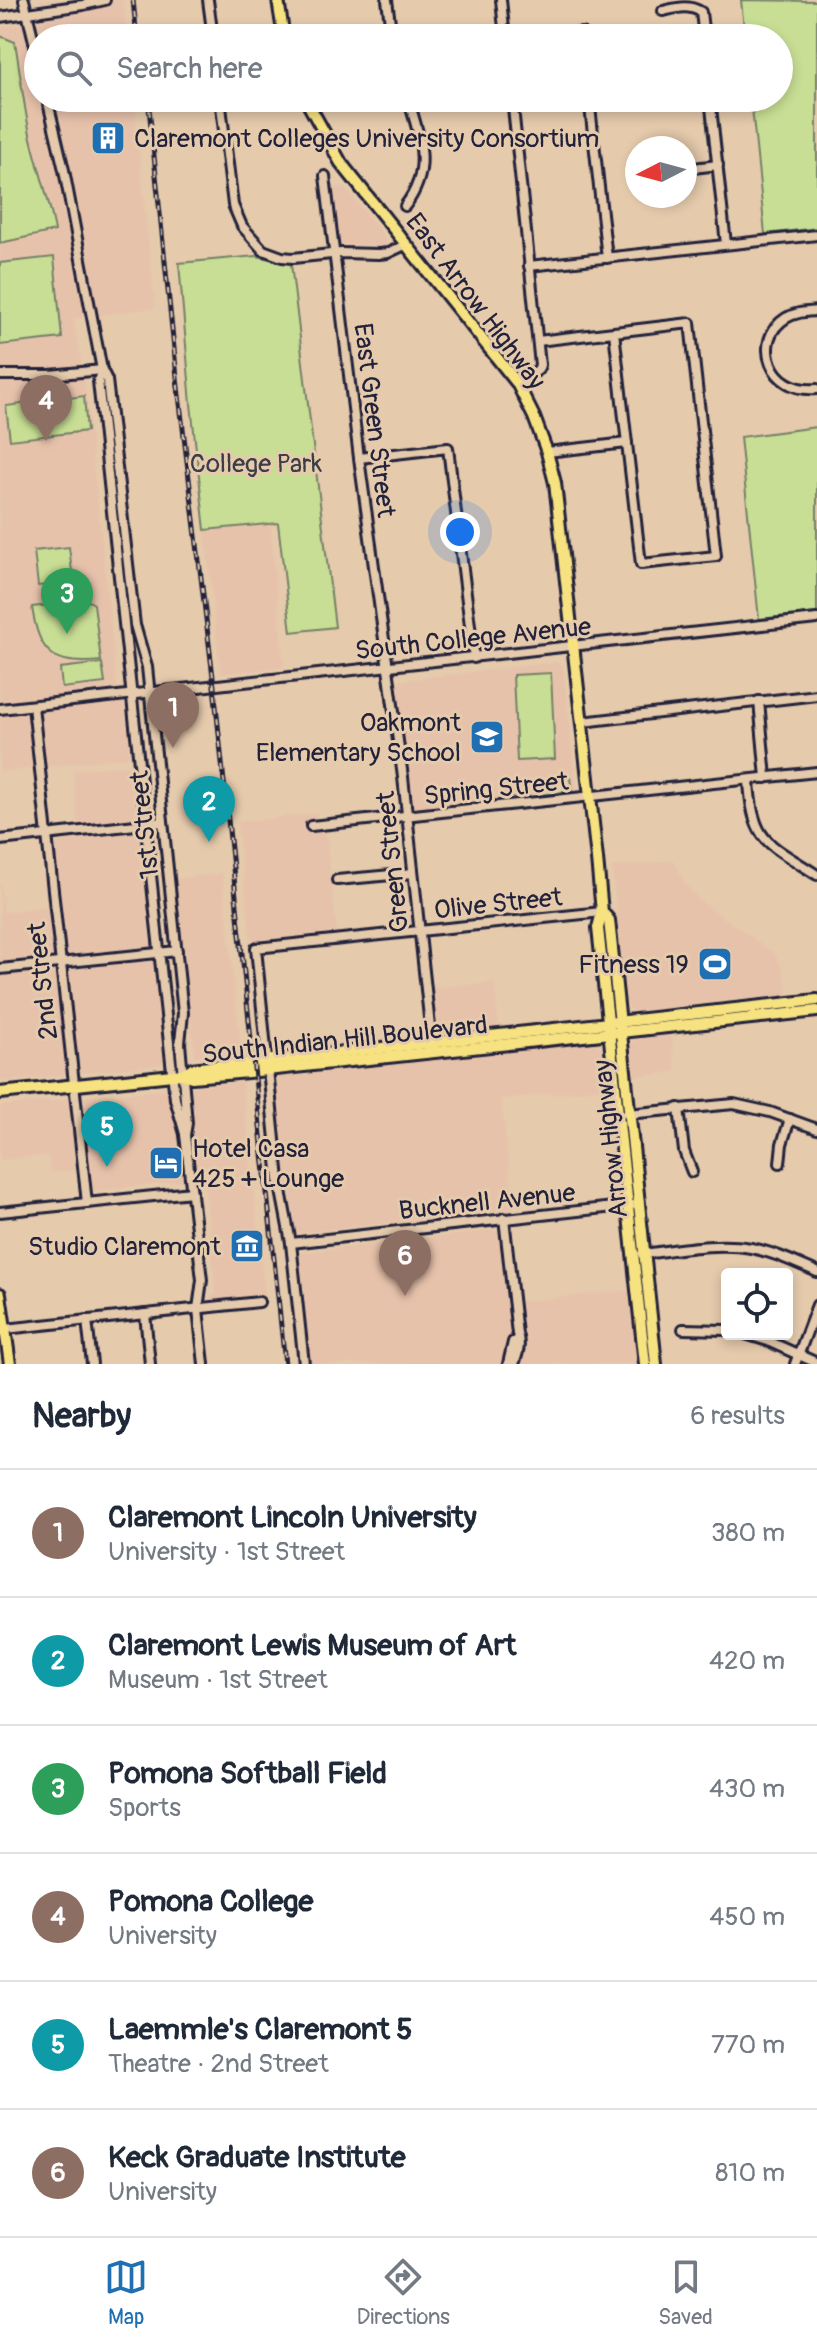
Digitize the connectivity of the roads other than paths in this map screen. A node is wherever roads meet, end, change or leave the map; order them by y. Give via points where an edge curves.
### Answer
1 (24, 0) edge
2 (105, 0) edge
3 (208, 0) edge
4 (278, 0) edge
5 (387, 0) edge
6 (501, 0) edge
7 (663, 11) dead end
8 (28, 14) junction
9 (0, 17) edge
10 (30, 24) edge
11 (211, 24) edge
12 (282, 24) edge
13 (390, 24) edge
14 (504, 24) edge
15 (702, 24) edge
16 (50, 112) edge
17 (222, 112) edge
18 (313, 112) edge
19 (412, 112) edge
20 (513, 112) edge
21 (591, 112) edge
22 (712, 112) edge
23 (718, 165) junction
24 (697, 168) edge
25 (325, 176) dead end
26 (405, 206) dead end
27 (817, 235) edge
28 (726, 244) junction
29 (405, 245) junction
30 (333, 254) junction
31 (607, 258) junction
32 (529, 266) junction
33 (817, 311) edge
34 (614, 332) junction
35 (538, 341) junction
36 (102, 370) junction
37 (0, 375) edge
38 (517, 383) junction
39 (817, 389) edge
40 (627, 443) junction
41 (547, 452) junction
42 (359, 458) junction
43 (817, 619) edge
44 (573, 647) junction
45 (474, 658) junction
46 (387, 668) junction
47 (149, 693) junction
48 (133, 695) junction
49 (817, 695) edge
50 (759, 701) junction
51 (33, 706) junction
52 (0, 709) edge
53 (582, 722) junction
54 (817, 772) edge
55 (766, 778) junction
56 (749, 780) junction
57 (590, 798) junction
58 (407, 818) junction
59 (163, 822) junction
60 (146, 823) junction
61 (311, 826) dead end
62 (46, 834) junction
63 (0, 840) edge
64 (413, 873) junction
65 (817, 875) edge
66 (337, 880) dead end
67 (602, 912) junction
68 (419, 931) junction
69 (177, 951) junction
70 (160, 952) junction
71 (60, 963) junction
72 (0, 969) edge
73 (817, 1000) edge
74 (817, 1011) edge
75 (614, 1027) junction
76 (432, 1047) junction
77 (267, 1065) junction
78 (177, 1074) junction
79 (73, 1085) junction
80 (0, 1093) edge
81 (679, 1108) junction
82 (624, 1114) junction
83 (790, 1119) junction
84 (817, 1129) edge
85 (780, 1163) dead end
86 (692, 1172) dead end
87 (192, 1192) junction
88 (87, 1203) junction
89 (634, 1204) junction
90 (0, 1212) edge
91 (504, 1218) junction
92 (291, 1243) junction
93 (639, 1254) junction
94 (817, 1272) edge
95 (0, 1294) edge
96 (259, 1302) dead end
97 (817, 1305) edge
98 (198, 1309) junction
99 (145, 1314) junction
100 (87, 1320) junction
101 (5, 1329) junction
102 (683, 1329) dead end
103 (721, 1330) edge
104 (517, 1334) junction
105 (765, 1340) edge
106 (796, 1360) edge
107 (817, 1363) edge
108 (10, 1364) edge
109 (92, 1364) edge
110 (150, 1364) edge
111 (204, 1364) edge
112 (304, 1364) edge
113 (508, 1364) edge
114 (514, 1364) edge
115 (645, 1364) edge
116 (656, 1364) edge

1 - 8 street
2 - 8 street
3 - 11 street
4 - 12 main road
5 - 13 street
6 - 14 street
7 - 15 street via 693,7 701,12
8 - 9 street
8 - 10 street
16 - 36 street, 1st Street
17 - 30 street via 233,205 256,244 282,257
18 - 29 main road, East Arrow Highway via 341,163
19 - 26 street via 423,170
20 - 32 street
21 - 31 street
22 - 23 street
23 - 24 street
23 - 28 street
25 - 30 street, East Green Street
27 - 28 street
28 - 31 street
29 - 30 street via 388,253
29 - 38 main road, East Arrow Highway
30 - 42 street, East Green Street
31 - 32 street
32 - 35 street
33 - 39 street via 780,323 770,341 773,369 781,381 802,390
34 - 35 street
34 - 40 street
34 - 40 street via 690,323 716,556 641,564
35 - 38 street via 538,370
36 - 37 street
36 - 47 street, 1st Street via 135,625
36 - 48 street, 1st Street via 98,381
38 - 41 main road, East Arrow Highway
40 - 41 street
41 - 44 main road, East Arrow Highway
42 - 45 street via 448,448
42 - 46 street, East Green Street
43 - 44 street, South College Avenue
44 - 45 street, South College Avenue
44 - 53 main road, Arrow Highway
45 - 46 street, South College Avenue
46 - 47 street, South College Avenue
46 - 58 street, Green Street
47 - 48 street, South College Avenue
47 - 59 street, 1st Street
48 - 51 street, South College Avenue
48 - 60 street, 1st Street
49 - 50 street
50 - 53 street
50 - 55 street
51 - 52 street, South College Avenue
51 - 62 street, 2nd Street
53 - 57 main road, Arrow Highway
54 - 55 street, Spring Street
55 - 56 street, Spring Street
56 - 57 street, Spring Street
56 - 65 street via 753,818 764,838
57 - 58 street, Spring Street
57 - 67 main road, Arrow Highway
58 - 61 street, Spring Street
58 - 64 street, Green Street
59 - 60 street
59 - 69 street, 1st Street
60 - 62 street
60 - 70 street, 1st Street
62 - 63 street
62 - 71 street, 2nd Street
64 - 66 street
64 - 68 street, Green Street
67 - 68 street, Olive Street
67 - 75 main road, Arrow Highway via 609,920
68 - 76 street, Green Street
68 - 77 street, Olive Street via 256,948
69 - 70 street
69 - 78 street, 1st Street via 184,1024
70 - 71 street
70 - 78 street, 1st Street
71 - 72 street
71 - 79 street, 2nd Street
73 - 75 main road, South Indian Hill Boulevard
74 - 75 main road, South Indian Hill Boulevard
75 - 76 main road, South Indian Hill Boulevard
75 - 82 main road, Arrow Highway
76 - 77 main road, South Indian Hill Boulevard
77 - 78 main road, South Indian Hill Boulevard
77 - 92 street
78 - 79 main road, South Indian Hill Boulevard
78 - 87 street, 1st Street via 176,1110 185,1135
79 - 80 main road, South Indian Hill Boulevard
79 - 88 street, 2nd Street
81 - 82 street
81 - 83 street via 734,1104
81 - 86 street
82 - 89 main road, Arrow Highway
83 - 84 street
83 - 85 street
87 - 88 street
87 - 98 street, 1st Street via 202,1280
88 - 90 street
89 - 91 street, Bucknell Avenue
89 - 93 main road, Arrow Highway
91 - 92 street, Bucknell Avenue
91 - 104 street
92 - 112 street
93 - 94 street via 726,1245 776,1254
93 - 115 main road, Arrow Highway
93 - 116 main road, Arrow Highway
95 - 101 main road
96 - 98 street
97 - 106 street
98 - 99 street
98 - 111 street, 1st Street
99 - 100 street
99 - 110 street
100 - 101 street
100 - 109 street
101 - 108 main road
102 - 103 street
104 - 113 street
104 - 114 street
105 - 106 street
106 - 107 street

